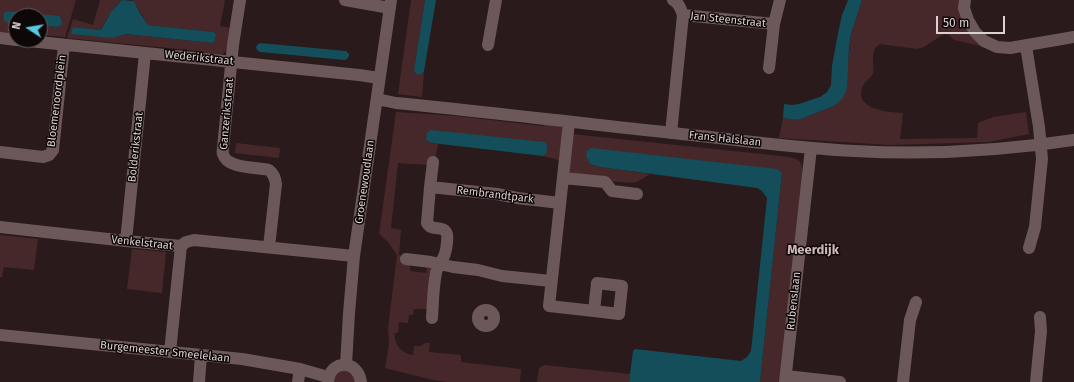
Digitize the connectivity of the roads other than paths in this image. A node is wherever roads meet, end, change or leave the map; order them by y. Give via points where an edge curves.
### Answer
1 (240, 0) edge
2 (345, 0) edge
3 (496, 0) edge
4 (673, 0) edge
5 (780, 0) edge
6 (965, 0) edge
7 (390, 4) edge
8 (683, 15) junction
9 (774, 24) junction
10 (1074, 37) edge
11 (48, 43) edge
12 (64, 45) junction
13 (488, 45) dead end
14 (1026, 46) junction
15 (145, 53) junction
16 (231, 61) junction
17 (769, 68) dead end
18 (379, 78) junction
19 (377, 99) junction
20 (569, 122) junction
21 (671, 133) junction
22 (1074, 140) edge
23 (1041, 145) junction
24 (811, 148) junction
25 (0, 152) edge
26 (433, 162) dead end
27 (563, 178) junction
28 (430, 188) junction
29 (638, 194) dead end
30 (560, 203) junction
31 (0, 227) edge
32 (126, 241) junction
33 (181, 246) junction
34 (269, 248) junction
35 (1029, 248) dead end
36 (354, 256) junction
37 (406, 259) dead end
38 (440, 265) junction
39 (551, 281) junction
40 (916, 302) dead end
41 (594, 311) dead end
42 (1040, 317) dead end
43 (432, 318) dead end
44 (0, 335) edge
45 (170, 352) junction
46 (201, 355) junction
47 (346, 365) junction
48 (300, 369) junction
49 (785, 379) edge
50 (328, 380) edge
51 (198, 382) edge
52 (298, 382) edge
53 (361, 382) edge
54 (840, 382) edge
55 (903, 382) edge
56 (1036, 382) edge

1 - 16 street
2 - 7 street
3 - 13 street
4 - 8 street via 680,6
5 - 9 street, Jan Steenstraat
6 - 14 street via 964,8 968,20 984,41 997,47
7 - 18 street, Groenewoudlaan
8 - 9 street, Jan Steenstraat
8 - 21 street
9 - 17 street, Jan Steenstraat
10 - 14 street
11 - 12 street, Wederikstraat
12 - 15 street, Wederikstraat
12 - 25 street, Bloemenoordplein via 53,150 43,157
14 - 23 street
15 - 16 street, Wederikstraat
15 - 32 street, Bolderikstraat
16 - 18 street, Wederikstraat
16 - 34 street, Ganzerikstraat via 223,155 227,161 236,165 263,168 273,173 276,184
18 - 19 street, Groenewoudlaan
19 - 20 street, Frans Halslaan
19 - 36 street, Groenewoudlaan
20 - 21 street, Frans Halslaan
20 - 27 street
21 - 24 street, Frans Halslaan
22 - 23 street, Frans Halslaan
23 - 24 street, Frans Halslaan via 945,152 872,152
23 - 35 street via 1042,159 1035,227
24 - 49 street, Rubenslaan
26 - 28 street
27 - 29 street via 605,182 612,191
27 - 30 street
28 - 30 street, Rembrandtpark
28 - 38 street via 427,223 433,228 447,232 445,255
30 - 39 street
31 - 32 street, Venkelstraat
32 - 33 street, Venkelstraat
33 - 34 street, Venkelstraat via 194,240
33 - 45 street
34 - 36 street, Venkelstraat
36 - 47 street, Groenewoudlaan
37 - 38 street
38 - 39 street via 502,276
38 - 43 street via 436,272
39 - 41 street via 549,306
40 - 55 street via 910,320
42 - 56 street
44 - 45 street, Burgemeester Smeelelaan
45 - 46 street, Burgemeester Smeelelaan
46 - 48 street, Burgemeester Smeelelaan
46 - 51 street
47 - 50 street via 332,370
47 - 53 street via 356,369
48 - 50 street, Burgemeester Smeelelaan
48 - 52 street
49 - 54 street

